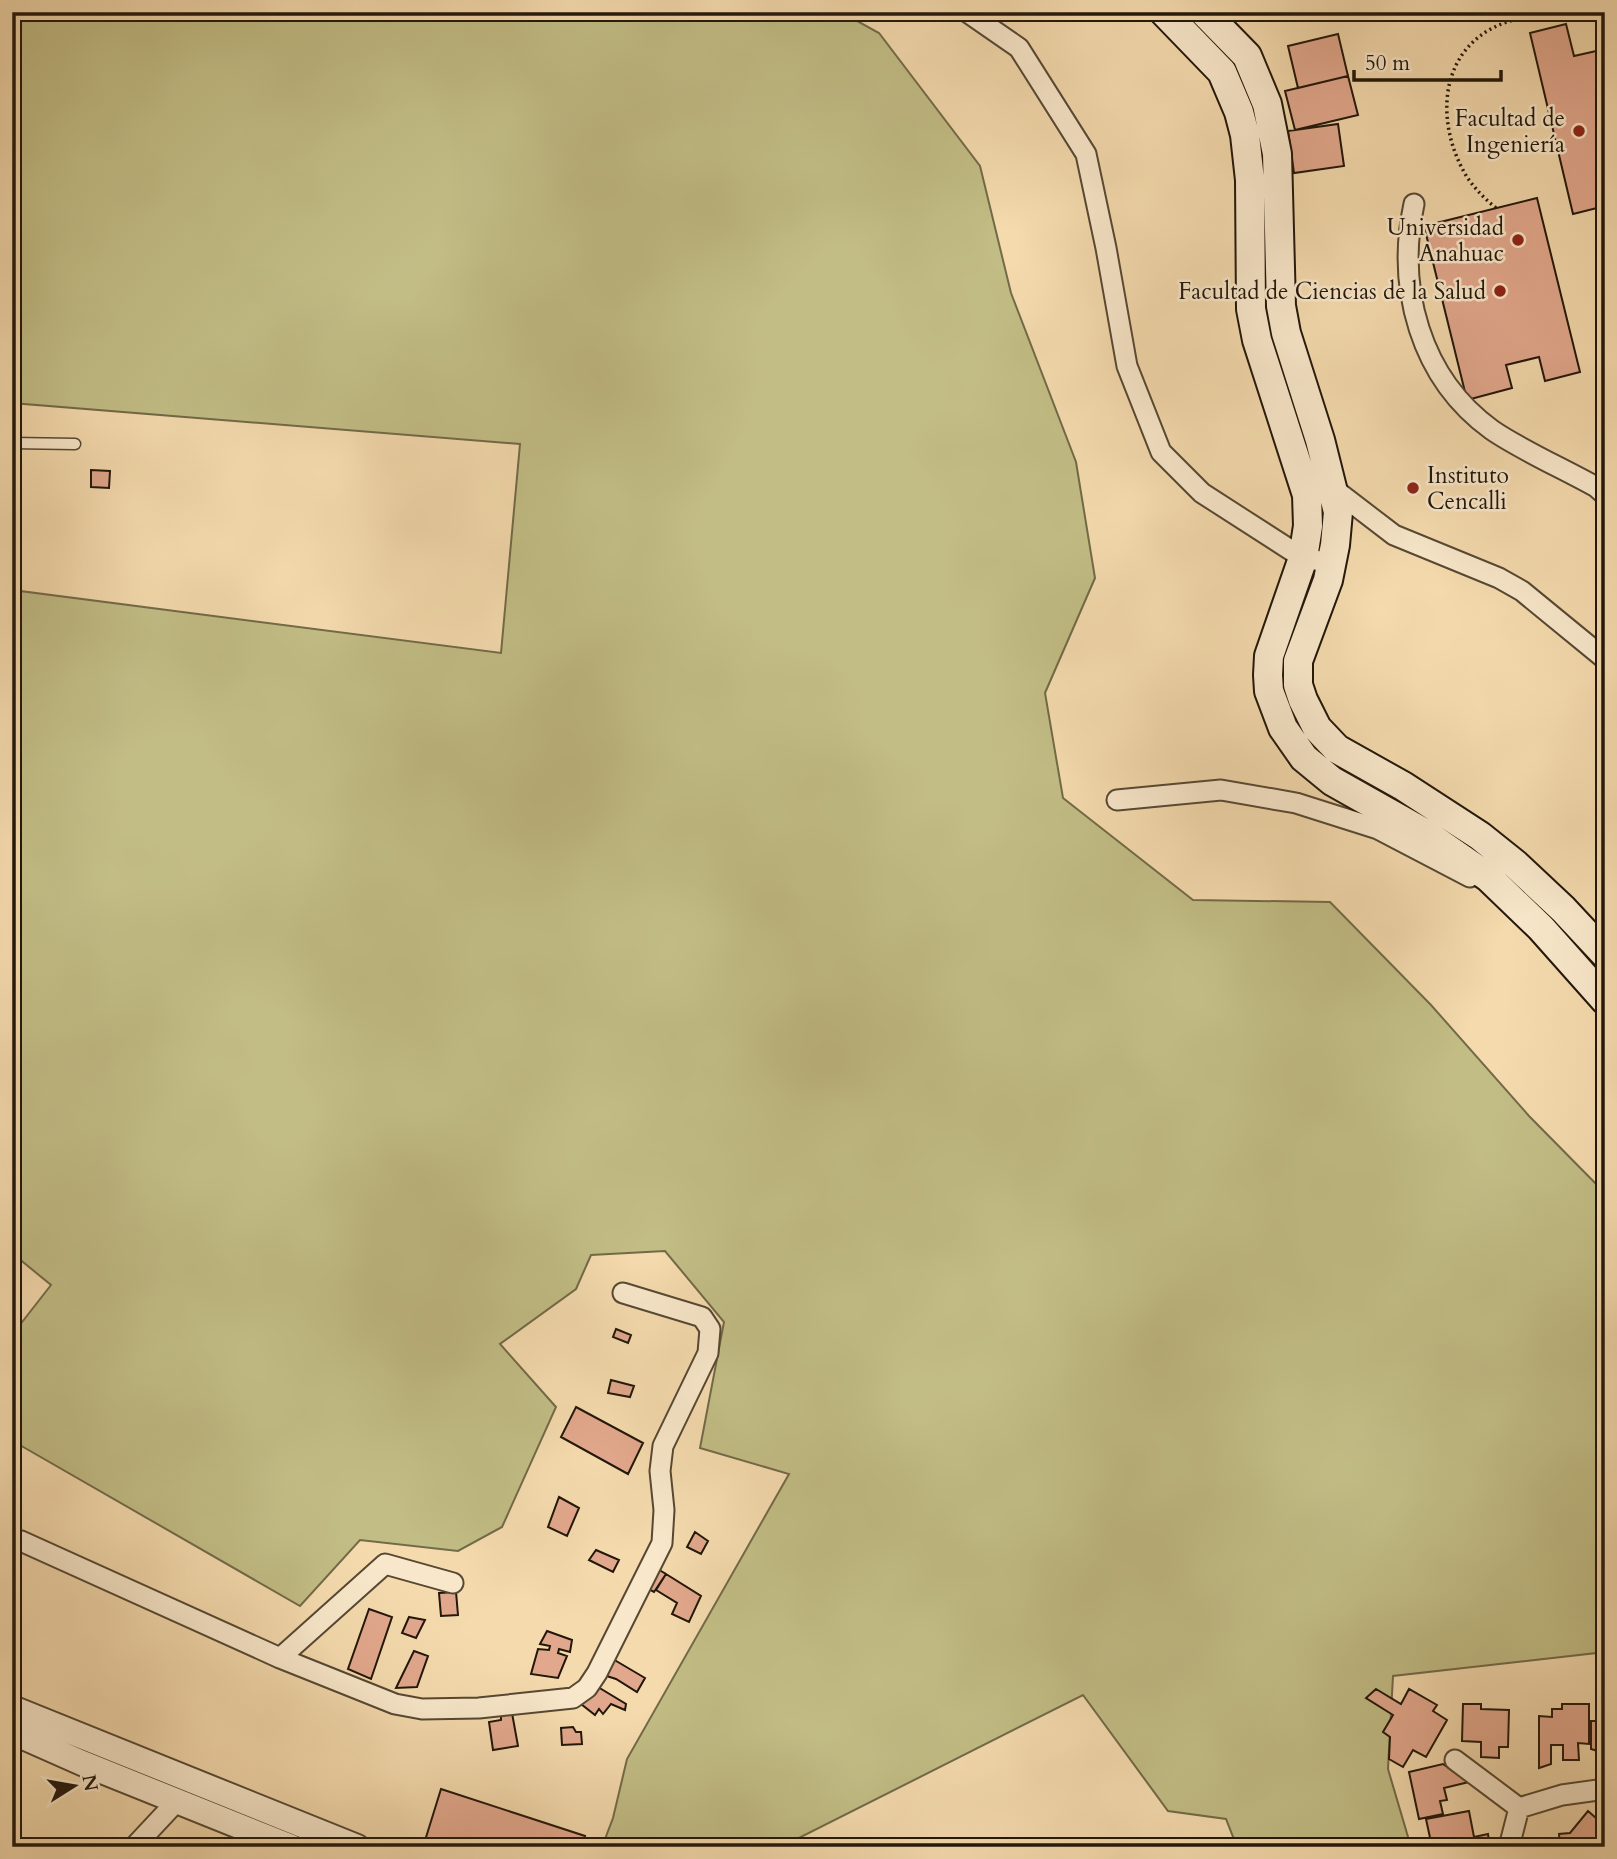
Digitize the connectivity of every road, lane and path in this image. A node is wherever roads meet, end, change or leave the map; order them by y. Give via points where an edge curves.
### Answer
1 (967, 12) edge
2 (1164, 12) edge
3 (1204, 12) edge
4 (1545, 12) edge
5 (1414, 205) dead end
6 (1496, 208) dead end
7 (12, 443) edge
8 (75, 444) dead end
9 (1319, 490) junction
10 (1605, 495) edge
11 (1304, 558) junction
12 (1332, 563) junction
13 (1605, 659) edge
14 (1117, 800) dead end
15 (1488, 877) junction
16 (1605, 954) edge
17 (1605, 1000) edge
18 (623, 1293) dead end
19 (12, 1540) edge
20 (453, 1583) dead end
21 (280, 1658) junction
22 (12, 1708) edge
23 (12, 1732) edge
24 (1455, 1760) dead end
25 (1605, 1789) edge
26 (177, 1801) junction
27 (1518, 1808) junction
28 (134, 1847) edge
29 (291, 1847) edge
30 (357, 1847) edge
31 (1509, 1847) edge

1 - 11 street via 1019,48 1086,154 1127,366 1161,452 1202,493
2 - 9 main road via 1222,72 1239,112 1250,180 1251,309 1257,340
3 - 9 main road via 1247,56 1267,104 1277,154 1280,306 1320,440
4 - 6 path via 1488,30 1454,65 1447,115 1454,149 1468,179
5 - 10 street via 1408,279 1418,328 1440,374 1473,414 1493,430
7 - 8 lane
9 - 11 main road
9 - 12 main road via 1338,512
9 - 13 street via 1394,535 1522,591
11 - 12 street
11 - 15 main road via 1269,656 1269,691 1283,728 1304,758 1325,776 1426,834
12 - 16 main road via 1298,661 1303,700 1317,728 1349,758 1403,786 1480,836 1563,909
14 - 15 street via 1221,790 1296,803 1378,829 1467,877
15 - 17 main road
18 - 21 street via 702,1317 710,1329 708,1353 663,1446 663,1543 587,1688 573,1698 422,1709 395,1704
19 - 21 street
20 - 21 street via 385,1564
22 - 30 street
23 - 26 street
24 - 27 street
25 - 27 street
26 - 28 street
26 - 29 street
27 - 31 street

